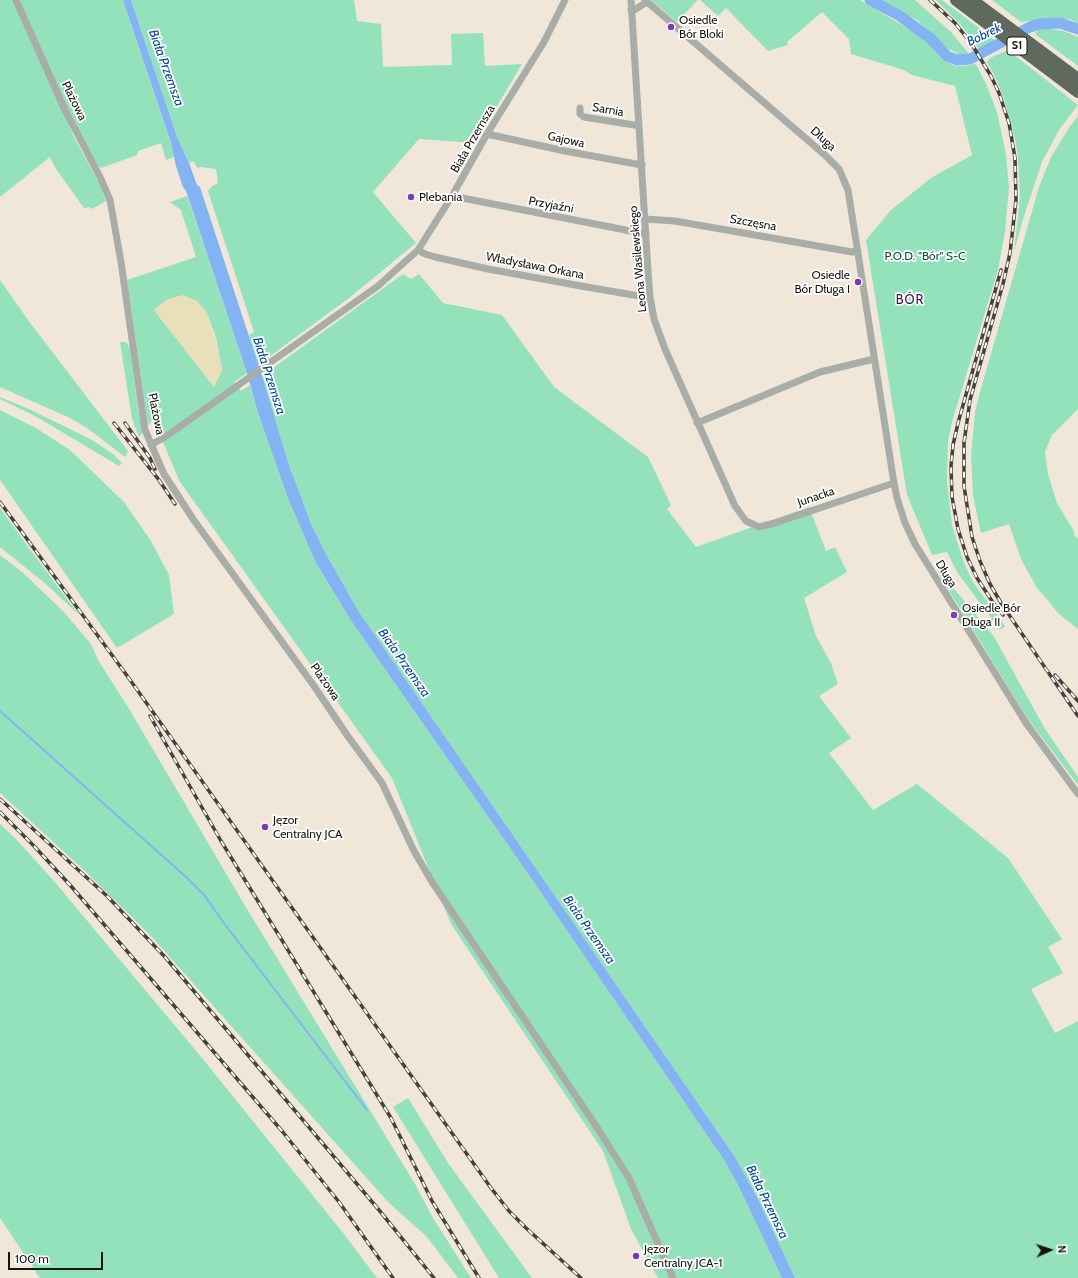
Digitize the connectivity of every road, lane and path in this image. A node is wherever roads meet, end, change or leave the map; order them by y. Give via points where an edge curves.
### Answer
1 (16, 0) edge
2 (565, 0) edge
3 (631, 0) edge
4 (956, 0) edge
5 (972, 0) edge
6 (646, 1) edge
7 (631, 10) junction
8 (1078, 79) edge
9 (1078, 92) edge
10 (580, 108) dead end
11 (639, 125) junction
12 (487, 134) junction
13 (642, 165) junction
14 (452, 196) junction
15 (645, 219) junction
16 (646, 234) junction
17 (418, 250) junction
18 (858, 251) junction
19 (650, 297) junction
20 (874, 358) junction
21 (697, 423) junction
22 (151, 445) junction
23 (894, 483) junction
24 (746, 521) joint
25 (1078, 794) edge
26 (673, 1278) edge

1 - 22 street, Plażowa via 65,110 110,200 146,430
2 - 12 street, Biała Przemsza via 544,42
3 - 7 street, Leona Wasilewskiego
4 - 9 highway, S1
5 - 8 highway, S1
6 - 7 street
6 - 18 street, Długa via 825,155 839,170 848,190
7 - 11 street, Leona Wasilewskiego
10 - 11 street, Sarnia via 580,114 584,117
11 - 13 street, Leona Wasilewskiego
12 - 13 street, Gajowa
12 - 14 street, Biała Przemsza
13 - 15 street, Leona Wasilewskiego
14 - 16 street, Przyjaźni
14 - 17 street, Biała Przemsza
15 - 16 street, Leona Wasilewskiego
15 - 18 street, Szczęsna via 675,221
16 - 19 street, Leona Wasilewskiego
17 - 19 street, Władysława Orkana via 425,254 488,269
17 - 22 street, Biała Przemsza via 378,286
18 - 20 street, Długa
19 - 21 street, Leona Wasilewskiego via 658,333
20 - 21 street via 820,372
20 - 23 street, Długa
21 - 24 street, Leona Wasilewskiego via 735,506
22 - 26 street, Plażowa via 164,474 193,519 382,783 414,851 432,882 629,1178
23 - 24 street, Junacka via 775,523 759,527
23 - 25 street, Długa via 905,523 914,544 1026,723

